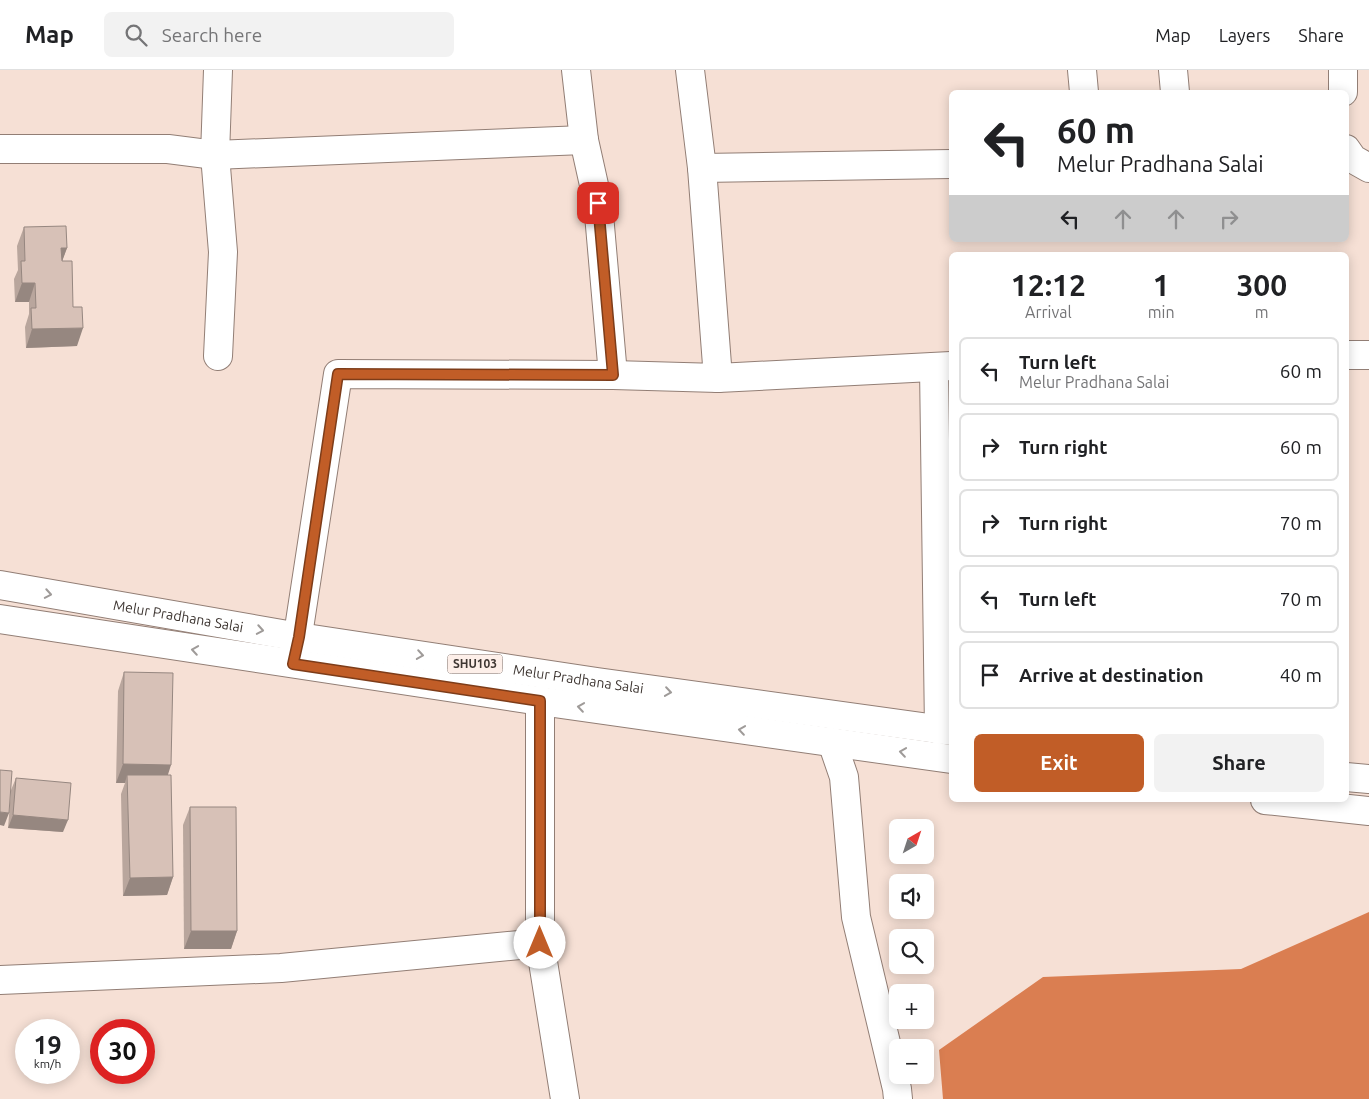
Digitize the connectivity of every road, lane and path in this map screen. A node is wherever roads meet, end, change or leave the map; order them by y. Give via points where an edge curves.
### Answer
1 (218, 70) edge
2 (576, 70) edge
3 (690, 70) edge
4 (1082, 70) edge
5 (1173, 70) edge
6 (1343, 70) edge
7 (1084, 90) edge
8 (1175, 90) edge
9 (1343, 90) edge
10 (584, 140) junction
11 (0, 149) edge
12 (1349, 154) edge
13 (215, 155) junction
14 (949, 164) edge
15 (702, 168) junction
16 (1369, 168) edge
17 (1349, 355) edge
18 (1369, 355) edge
19 (218, 356) dead end
20 (943, 366) edge
21 (613, 375) junction
22 (718, 378) junction
23 (0, 585) edge
24 (0, 620) edge
25 (299, 637) junction
26 (293, 664) junction
27 (540, 701) junction
28 (945, 730) edge
29 (832, 742) junction
30 (949, 759) edge
31 (1349, 777) edge
32 (1369, 779) edge
33 (1284, 802) edge
34 (1369, 811) edge
35 (540, 943) junction
36 (0, 980) edge
37 (565, 1099) edge
38 (898, 1099) edge

1 - 13 street
2 - 10 street
3 - 15 street
4 - 7 street
5 - 8 street
6 - 9 street
10 - 13 street
10 - 21 street via 598,203
11 - 13 street via 168,149
12 - 16 street via 1352,159
13 - 19 street via 223,252
14 - 15 street
15 - 22 street
17 - 18 street
20 - 22 street
20 - 28 street
21 - 22 street
21 - 25 street via 338,374
23 -> 25 street, Melur Pradhana Salai / SHU103
26 -> 24 street, Melur Pradhana Salai / SHU103
25 - 26 street
25 -> 28 street, Melur Pradhana Salai / SHU103
26 - 27 street, Melur Pradhana Salai / SHU103
29 -> 27 street, Melur Pradhana Salai / SHU103
27 - 35 street
30 -> 29 street, Melur Pradhana Salai / SHU103
29 - 38 street via 844,777 856,917
31 - 32 street
33 - 34 street
35 - 36 street via 281,968
35 - 37 street

